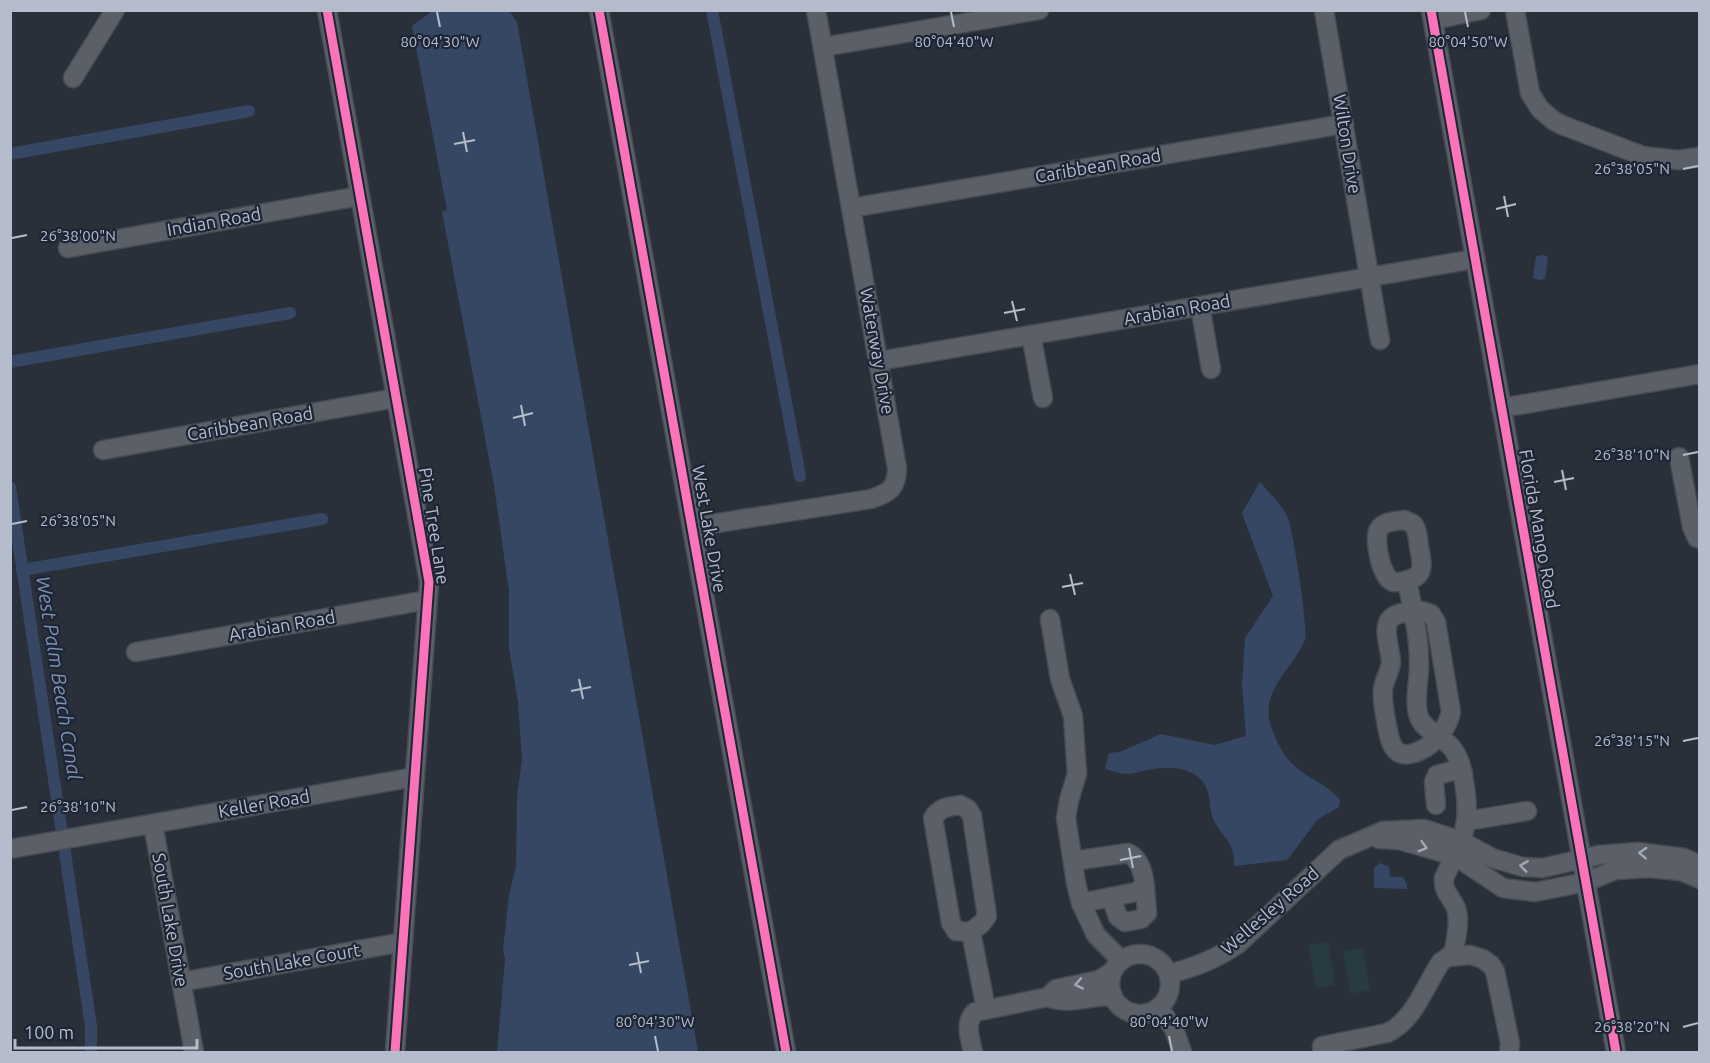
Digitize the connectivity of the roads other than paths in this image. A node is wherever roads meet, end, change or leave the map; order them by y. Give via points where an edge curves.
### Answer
1 (116, 10) edge
2 (327, 10) edge
3 (599, 10) edge
4 (816, 10) edge
5 (1039, 10) edge
6 (1324, 10) edge
7 (1481, 10) edge
8 (1515, 10) edge
9 (1432, 15) edge
10 (823, 47) junction
11 (73, 78) dead end
12 (1344, 124) junction
13 (1700, 157) edge
14 (360, 196) junction
15 (851, 208) junction
16 (68, 248) dead end
17 (1475, 259) junction
18 (1369, 277) junction
19 (1200, 306) junction
20 (1031, 335) junction
21 (1380, 340) dead end
22 (879, 361) junction
23 (1211, 369) dead end
24 (1700, 374) edge
25 (396, 398) junction
26 (1042, 398) dead end
27 (1501, 408) junction
28 (104, 450) dead end
29 (1679, 457) dead end
30 (692, 527) junction
31 (1700, 539) edge
32 (1407, 580) dead end
33 (427, 600) junction
34 (1413, 612) junction
35 (1050, 620) dead end
36 (136, 652) dead end
37 (1440, 735) junction
38 (1463, 773) junction
39 (414, 777) junction
40 (1436, 805) dead end
41 (1527, 810) dead end
42 (1467, 821) junction
43 (153, 824) junction
44 (1458, 848) junction
45 (10, 849) edge
46 (1582, 859) junction
47 (1073, 861) junction
48 (1698, 873) edge
49 (1586, 882) junction
50 (1144, 887) junction
51 (1111, 897) junction
52 (1081, 903) junction
53 (972, 932) junction
54 (403, 942) junction
55 (1453, 956) junction
56 (1117, 966) junction
57 (1169, 974) junction
58 (181, 982) junction
59 (1113, 996) junction
60 (1048, 997) junction
61 (1158, 1008) junction
62 (986, 1009) junction
63 (194, 1053) edge
64 (395, 1053) edge
65 (786, 1053) edge
66 (973, 1053) edge
67 (1182, 1053) edge
68 (1323, 1053) edge
69 (1509, 1053) edge
70 (1616, 1053) edge

1 - 11 street
2 - 14 street, Pine Tree Lane
3 - 30 street, West Lake Drive
4 - 10 street, Waterway Drive
5 - 10 street
6 - 12 street, Wilton Drive
7 - 9 street
8 - 13 street via 1530,93 1546,116 1644,156 1678,160
9 - 17 street, Florida Mango Road
10 - 15 street, Waterway Drive
12 - 15 street, Caribbean Road
12 - 18 street, Wilton Drive
14 - 16 street, Indian Road
14 - 25 street, Pine Tree Lane
15 - 22 street, Waterway Drive
17 - 18 street, Arabian Road
17 - 27 street, Florida Mango Road
18 - 19 street, Arabian Road
18 - 21 street, Wilton Drive
19 - 20 street, Arabian Road
19 - 23 street
20 - 22 street, Arabian Road
20 - 26 street
22 - 30 street, Waterway Drive via 897,468 897,480 891,489 871,499
24 - 27 street
25 - 28 street, Caribbean Road
25 - 33 street, Pine Tree Lane via 429,582
27 - 46 street, Florida Mango Road
29 - 31 street via 1692,527
30 - 65 street, West Lake Drive
32 - 34 street
33 - 36 street, Arabian Road
33 - 39 street, Pine Tree Lane
34 - 37 street via 1419,662 1417,710 1424,726
34 - 37 street via 1431,614 1436,622 1451,712
34 - 37 street via 1391,618 1387,626 1391,664 1382,698 1389,742 1397,752 1407,755
35 - 47 street via 1060,679 1073,716 1077,774 1066,818
37 - 38 street via 1458,757
38 - 40 street via 1437,775
38 - 42 street
39 - 43 street, Keller Road
39 - 54 street, Pine Tree Lane
41 - 42 street
42 - 44 street
43 - 45 street, Keller Road
43 - 58 street, South Lake Drive
46 -> 44 street, Wellesley Road via 1543,868 1522,867 1492,858 1483,851
44 - 49 street, Wellesley Road via 1503,888 1535,892
44 - 55 street via 1443,886 1457,909
44 - 57 street, Wellesley Road via 1424,829 1402,828 1383,831 1339,850 1225,954
48 -> 46 street, Wellesley Road via 1684,858 1638,852
46 - 49 street, Florida Mango Road
47 - 50 street via 1128,853 1140,864
47 - 52 street
48 - 49 street, Wellesley Road via 1626,869
49 - 70 street, Florida Mango Road
50 - 51 street
50 - 51 street via 1147,913 1140,919 1125,922 1118,917
51 - 52 street
52 - 56 street
53 - 53 street via 987,916 972,816 960,805 945,807 933,818 951,923 956,931
53 - 62 street
54 - 58 street, South Lake Court
54 - 64 street, Pine Tree Lane
55 - 68 street via 1441,962 1408,1017 1395,1030 1322,1046
55 - 69 street via 1478,956 1495,971
56 - 57 street via 1130,956 1149,955
56 - 59 street via 1110,988
56 -> 60 street via 1099,980 1056,989
57 - 61 street via 1168,996
58 - 63 street, South Lake Drive
59 - 60 street via 1059,1002
59 - 61 street via 1133,1013
60 - 62 street
61 - 67 street via 1174,1029
62 - 66 street via 970,1018

